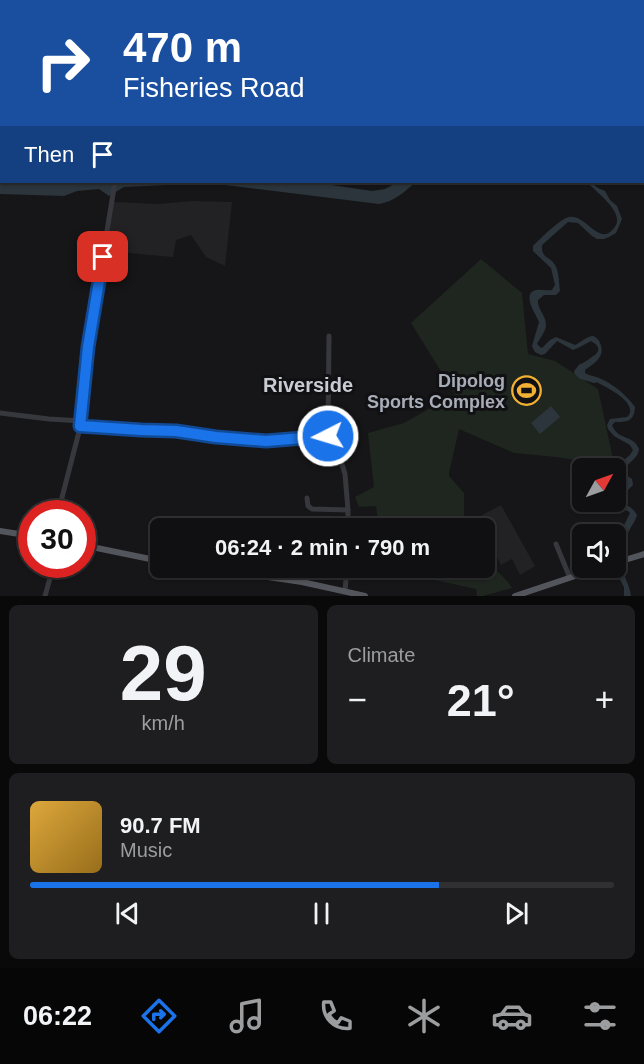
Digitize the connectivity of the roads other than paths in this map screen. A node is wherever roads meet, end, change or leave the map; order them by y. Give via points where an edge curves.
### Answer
1 (115, 183) edge
2 (329, 336) dead end
3 (0, 413) edge
4 (81, 424) junction
5 (328, 436) junction
6 (307, 498) dead end
7 (61, 500) edge
8 (348, 510) junction
9 (348, 518) edge
10 (0, 531) edge
11 (18, 534) edge
12 (556, 544) dead end
13 (96, 548) edge
14 (644, 554) edge
15 (150, 559) edge
16 (626, 560) edge
17 (50, 578) edge
18 (275, 578) edge
19 (346, 578) edge
20 (570, 578) joint
21 (345, 591) junction
22 (45, 596) edge
23 (365, 596) edge
24 (515, 596) edge

1 - 4 street via 88,347
2 - 5 street
3 - 4 street
4 - 5 street via 266,441
4 - 7 street
5 - 8 street via 344,470
6 - 8 street via 312,509
8 - 9 street
10 - 11 main road
12 - 20 street
13 - 15 main road
14 - 16 main road
17 - 22 street
18 - 21 main road
19 - 21 street
20 - 24 main road
21 - 23 main road

